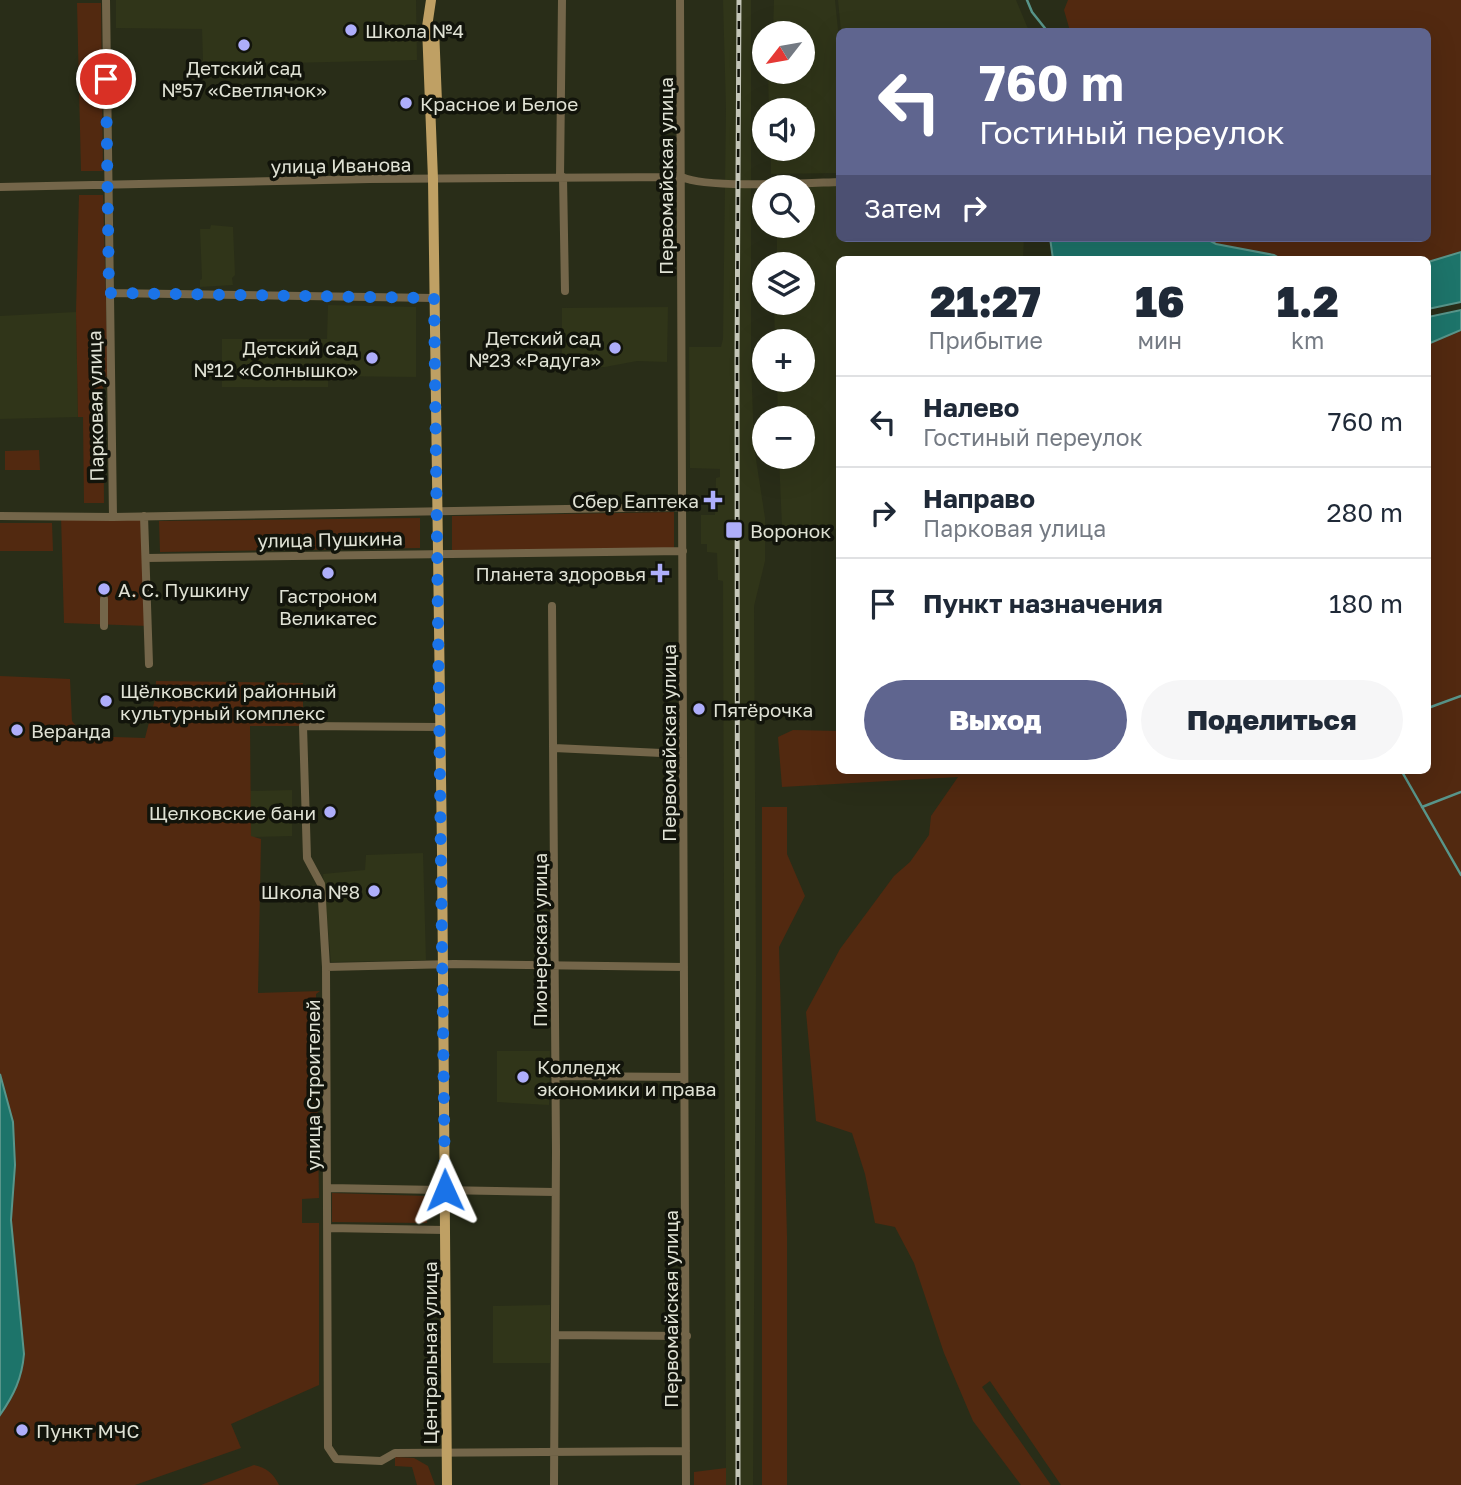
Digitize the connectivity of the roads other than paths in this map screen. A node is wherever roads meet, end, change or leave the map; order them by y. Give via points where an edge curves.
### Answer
1 (106, 0) edge
2 (431, 0) edge
3 (562, 0) edge
4 (680, 0) edge
5 (562, 177) junction
6 (682, 177) junction
7 (433, 179) junction
8 (836, 182) edge
9 (107, 185) junction
10 (0, 187) edge
11 (565, 291) dead end
12 (109, 293) junction
13 (434, 298) junction
14 (682, 507) junction
15 (437, 511) junction
16 (0, 516) edge
17 (144, 516) junction
18 (113, 517) junction
19 (683, 551) junction
20 (437, 553) junction
21 (146, 558) junction
22 (104, 598) dead end
23 (552, 606) dead end
24 (104, 626) dead end
25 (149, 664) dead end
26 (439, 727) junction
27 (554, 748) junction
28 (683, 754) junction
29 (443, 964) junction
30 (326, 967) junction
31 (554, 967) junction
32 (684, 967) junction
33 (555, 1076) junction
34 (684, 1077) junction
35 (328, 1188) junction
36 (445, 1190) junction
37 (555, 1192) junction
38 (328, 1228) junction
39 (445, 1230) junction
40 (555, 1335) junction
41 (687, 1336) junction
42 (686, 1451) junction
43 (554, 1452) junction
44 (447, 1453) junction
45 (447, 1485) edge
46 (554, 1485) edge
47 (686, 1485) edge

1 - 9 street, Парковая улица
2 - 7 main road, Центральная улица via 437,104 432,129
3 - 5 street
4 - 6 street, Первомайская улица
5 - 6 street, улица Иванова
5 - 7 street, улица Иванова
5 - 11 street
6 - 8 street, улица Иванова via 719,183
6 - 14 street, Первомайская улица
7 - 9 street, улица Иванова
7 - 13 main road, Центральная улица
9 - 10 street, улица Иванова
9 - 12 street, Парковая улица
12 - 13 street
12 - 18 street, Парковая улица
13 - 15 main road, Центральная улица
14 - 15 street, улица Пушкина
14 - 19 street, Первомайская улица
15 - 17 street, улица Пушкина
15 - 20 main road, Центральная улица
16 - 18 street
17 - 18 street
17 - 21 street
19 - 20 street, улица Пушкина
19 - 28 street, Первомайская улица
20 - 21 street, улица Пушкина
20 - 26 main road, Центральная улица
21 - 25 street
22 - 24 street
23 - 27 street, Пионерская улица
26 - 29 main road, Центральная улица
26 - 30 street, улица Строителей via 303,726 307,858 321,884
27 - 28 street
27 - 31 street, Пионерская улица
28 - 32 street, Первомайская улица
29 - 30 street
29 - 31 street
29 - 36 main road, Центральная улица
30 - 35 street, улица Строителей
31 - 32 street
31 - 33 street, Пионерская улица
32 - 34 street, Первомайская улица
33 - 34 street
33 - 37 street, Пионерская улица
34 - 41 street, Первомайская улица
35 - 36 street
35 - 38 street, улица Строителей
36 - 37 street
36 - 39 main road, Центральная улица
37 - 40 street, Пионерская улица
38 - 39 street
38 - 44 street, улица Строителей via 328,1447 336,1459 382,1461 395,1453
39 - 44 main road, Центральная улица
40 - 41 street
40 - 43 street, Пионерская улица
41 - 42 street, Первомайская улица
42 - 43 street
42 - 47 street, Первомайская улица
43 - 44 street
43 - 46 street, Пионерская улица
44 - 45 main road, Центральная улица

